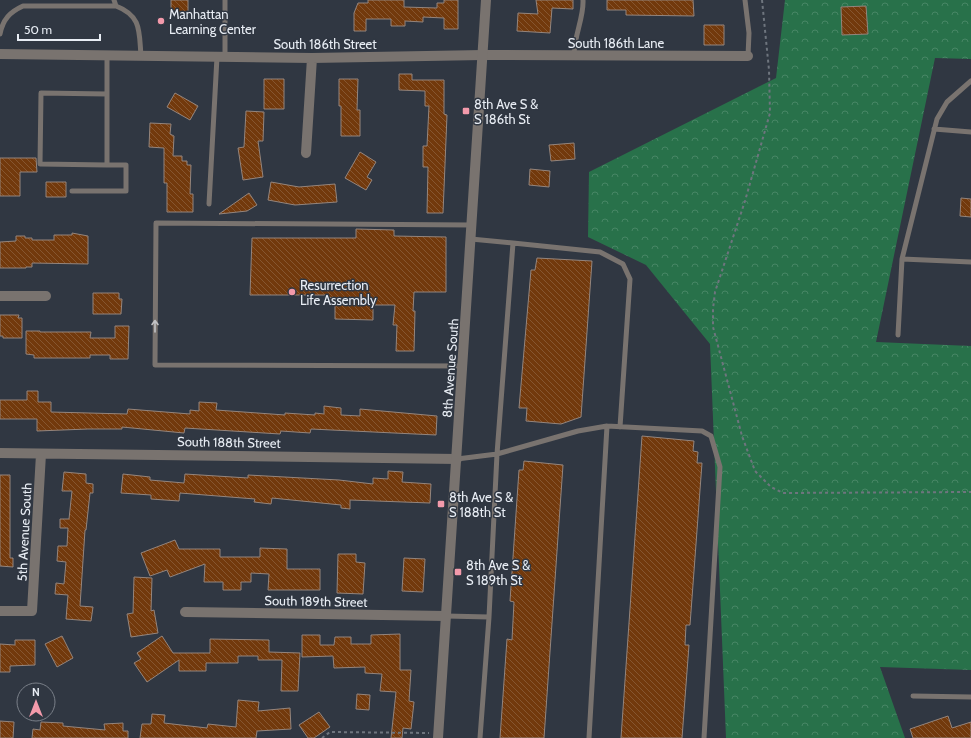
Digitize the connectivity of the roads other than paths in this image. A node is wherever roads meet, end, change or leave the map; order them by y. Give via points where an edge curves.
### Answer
1 (114, 0) edge
2 (225, 0) edge
3 (486, 0) edge
4 (583, 0) edge
5 (745, 0) edge
6 (116, 6) junction
7 (0, 16) edge
8 (7, 16) junction
9 (0, 34) edge
10 (0, 54) edge
11 (107, 55) junction
12 (483, 55) junction
13 (141, 56) junction
14 (574, 56) junction
15 (748, 56) joint
16 (221, 57) junction
17 (312, 58) junction
18 (971, 81) edge
19 (107, 94) junction
20 (934, 129) junction
21 (971, 132) edge
22 (306, 153) dead end
23 (107, 165) junction
24 (72, 191) dead end
25 (209, 204) dead end
26 (472, 225) junction
27 (471, 239) junction
28 (513, 243) junction
29 (902, 259) junction
30 (971, 262) edge
31 (0, 296) edge
32 (46, 296) dead end
33 (898, 335) dead end
34 (463, 366) junction
35 (608, 426) junction
36 (620, 427) junction
37 (0, 452) edge
38 (41, 454) junction
39 (497, 454) junction
40 (457, 459) junction
41 (0, 611) edge
42 (185, 612) dead end
43 (446, 616) junction
44 (489, 618) junction
45 (913, 696) dead end
46 (971, 697) edge
47 (438, 735) edge
48 (480, 738) edge
49 (589, 738) edge
50 (704, 738) edge

1 - 6 lane
2 - 16 lane
3 - 12 street, 8th Avenue South
4 - 14 lane via 574,41
5 - 15 lane via 748,14
6 - 8 lane via 23,6
6 - 13 lane via 133,16 138,24
7 - 8 lane
8 - 9 lane
10 - 11 street, South 186th Street
11 - 13 street, South 186th Street
11 - 19 lane
12 - 14 street, South 186th Lane
12 - 17 street, South 186th Street
12 - 26 street, 8th Avenue South
13 - 16 street, South 186th Street
14 - 15 street, South 186th Lane
16 - 17 street, South 186th Street
16 - 25 lane
17 - 22 street
18 - 20 lane via 947,102
19 - 23 lane
19 - 23 lane via 41,93 40,164
20 - 21 lane
20 - 29 lane
23 - 24 lane via 126,165 126,191
26 - 27 street, 8th Avenue South
34 -> 26 lane via 155,365 156,222
27 - 28 lane
27 - 34 street, 8th Avenue South
28 - 36 lane via 600,252 623,264 630,279
28 - 39 lane
29 - 30 lane
29 - 33 lane
31 - 32 street
34 - 40 street, 8th Avenue South
35 - 36 lane
35 - 39 lane via 578,431
35 - 49 lane
36 - 50 lane via 702,431 710,436 720,467
37 - 38 street, South 188th Street
38 - 40 street, South 188th Street
38 - 41 street, 5th Avenue South via 32,611
39 - 40 lane
39 - 44 lane
40 - 43 street, 8th Avenue South
42 - 43 street, South 189th Street
43 - 44 lane
43 - 47 street, 8th Avenue South
44 - 48 lane
45 - 46 lane

